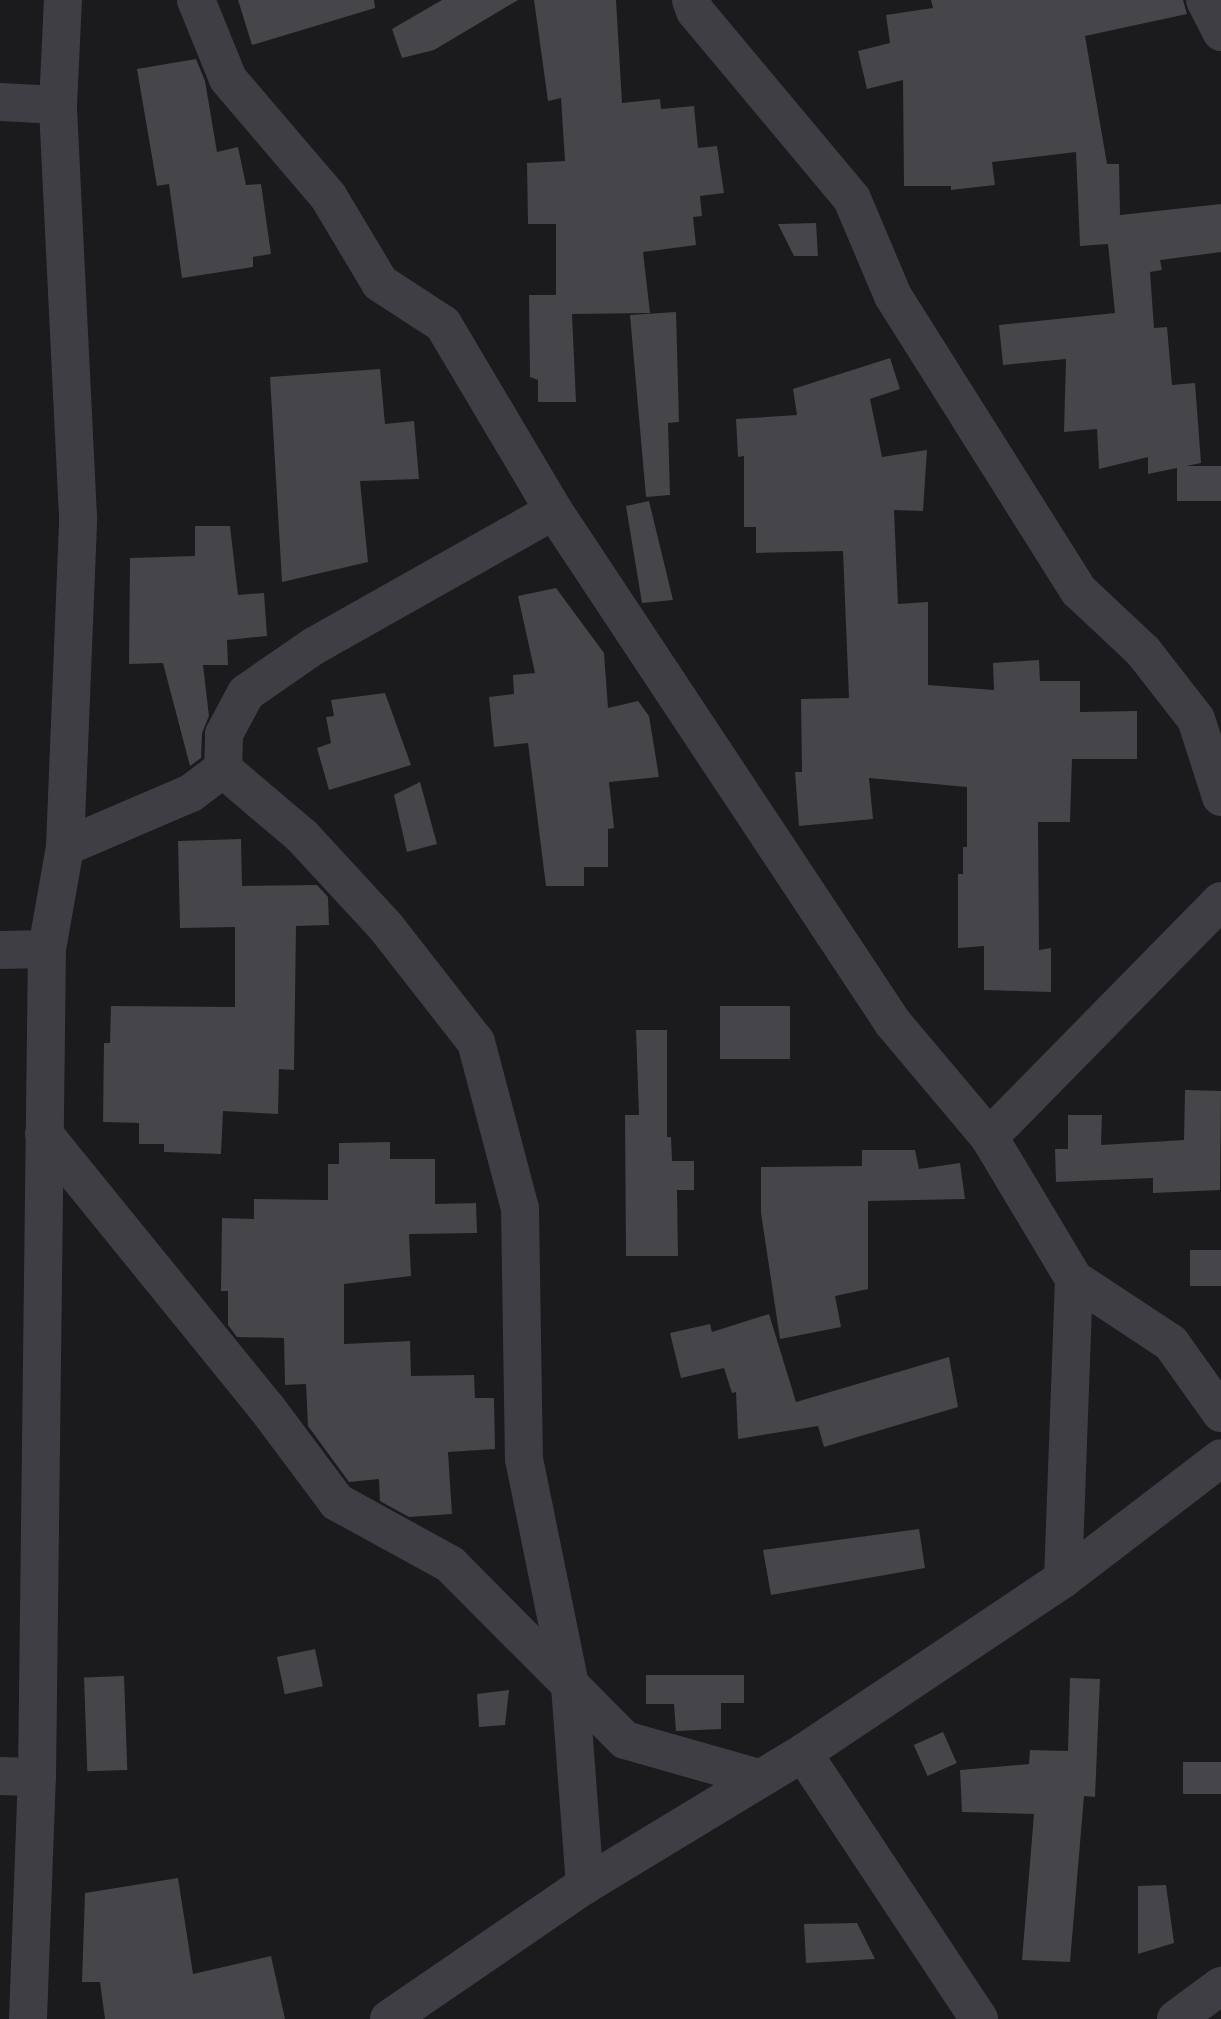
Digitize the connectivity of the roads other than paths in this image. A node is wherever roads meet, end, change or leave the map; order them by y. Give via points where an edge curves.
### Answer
1 (63, 0) edge
2 (196, 0) edge
3 (691, 0) edge
4 (1205, 0) edge
5 (1221, 32) edge
6 (0, 102) edge
7 (58, 106) junction
8 (554, 511) junction
9 (223, 769) junction
10 (1221, 797) edge
11 (65, 847) junction
12 (1221, 901) edge
13 (47, 949) junction
14 (0, 950) edge
15 (44, 1134) junction
16 (989, 1137) junction
17 (1074, 1279) junction
18 (1221, 1413) edge
19 (1221, 1458) edge
20 (1063, 1579) junction
21 (570, 1686) junction
22 (803, 1753) junction
23 (18, 1777) edge
24 (758, 1778) junction
25 (585, 1885) junction
26 (1221, 1986) edge
27 (28, 2019) edge
28 (389, 2019) edge
29 (979, 2019) edge
30 (1176, 2019) edge

1 - 7 street
2 - 8 street via 228,79 328,196 380,283 443,324
3 - 10 street via 695,11 852,200 893,296 1079,591 1143,651 1196,719
4 - 5 street
6 - 7 street
7 - 11 street via 78,517
8 - 9 street via 314,646 246,693 223,734
8 - 16 street via 893,1023
9 - 11 street via 191,793
9 - 21 street via 311,846 386,927 475,1042 520,1208 524,1459
11 - 13 street
12 - 16 street
13 - 14 street
13 - 15 street
15 - 21 street via 266,1407 337,1502 450,1564
15 - 23 street
16 - 17 street
17 - 18 street via 1171,1343
17 - 20 street
19 - 20 street
20 - 22 street
21 - 24 street via 625,1740
21 - 25 street
22 - 24 street
22 - 29 street
23 - 27 street
24 - 25 street
25 - 28 street
26 - 30 street

